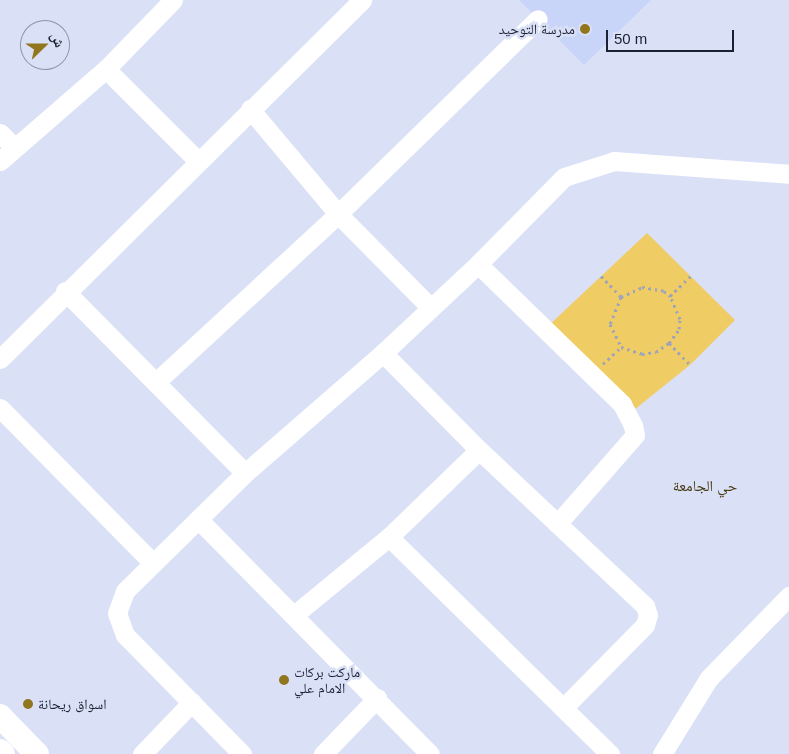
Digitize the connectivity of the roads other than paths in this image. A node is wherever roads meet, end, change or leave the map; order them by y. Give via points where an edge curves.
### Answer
1 (172, 0) edge
2 (362, 0) edge
3 (538, 19) dead end
4 (106, 69) junction
5 (250, 110) junction
6 (0, 133) edge
7 (14, 147) junction
8 (0, 161) edge
9 (198, 161) junction
10 (789, 174) edge
11 (338, 214) junction
12 (478, 264) junction
13 (65, 291) junction
14 (431, 308) junction
15 (383, 353) junction
16 (0, 359) edge
17 (156, 382) junction
18 (0, 408) edge
19 (480, 450) junction
20 (245, 473) junction
21 (198, 519) junction
22 (557, 524) junction
23 (389, 537) junction
24 (153, 563) junction
25 (789, 596) edge
26 (294, 614) junction
27 (377, 698) junction
28 (192, 702) junction
29 (564, 707) junction
30 (0, 716) edge
31 (0, 751) edge
32 (3, 754) edge
33 (37, 754) edge
34 (142, 754) edge
35 (242, 754) edge
36 (323, 754) edge
37 (430, 754) edge
38 (610, 754) edge
39 (662, 754) edge

1 - 4 street
2 - 5 street
3 - 11 street
4 - 7 street
4 - 9 street
5 - 9 street
5 - 11 street
6 - 7 street
7 - 8 street
9 - 13 street
10 - 12 street via 614,161 564,177
11 - 14 street
11 - 17 street
12 - 14 street
12 - 22 street via 626,408 635,435
13 - 16 street
13 - 17 street
14 - 15 street
15 - 19 street
15 - 20 street
17 - 20 street
18 - 24 street
19 - 22 street
19 - 23 street
20 - 21 street
21 - 24 street
21 - 26 street
22 - 29 street via 642,602 648,616 642,629
23 - 26 street
23 - 29 street
24 - 28 street via 120,598 118,621 125,635
25 - 39 street via 709,678
26 - 27 street
27 - 36 street
27 - 37 street
28 - 34 street
28 - 35 street
29 - 38 street
30 - 33 street
31 - 32 street

